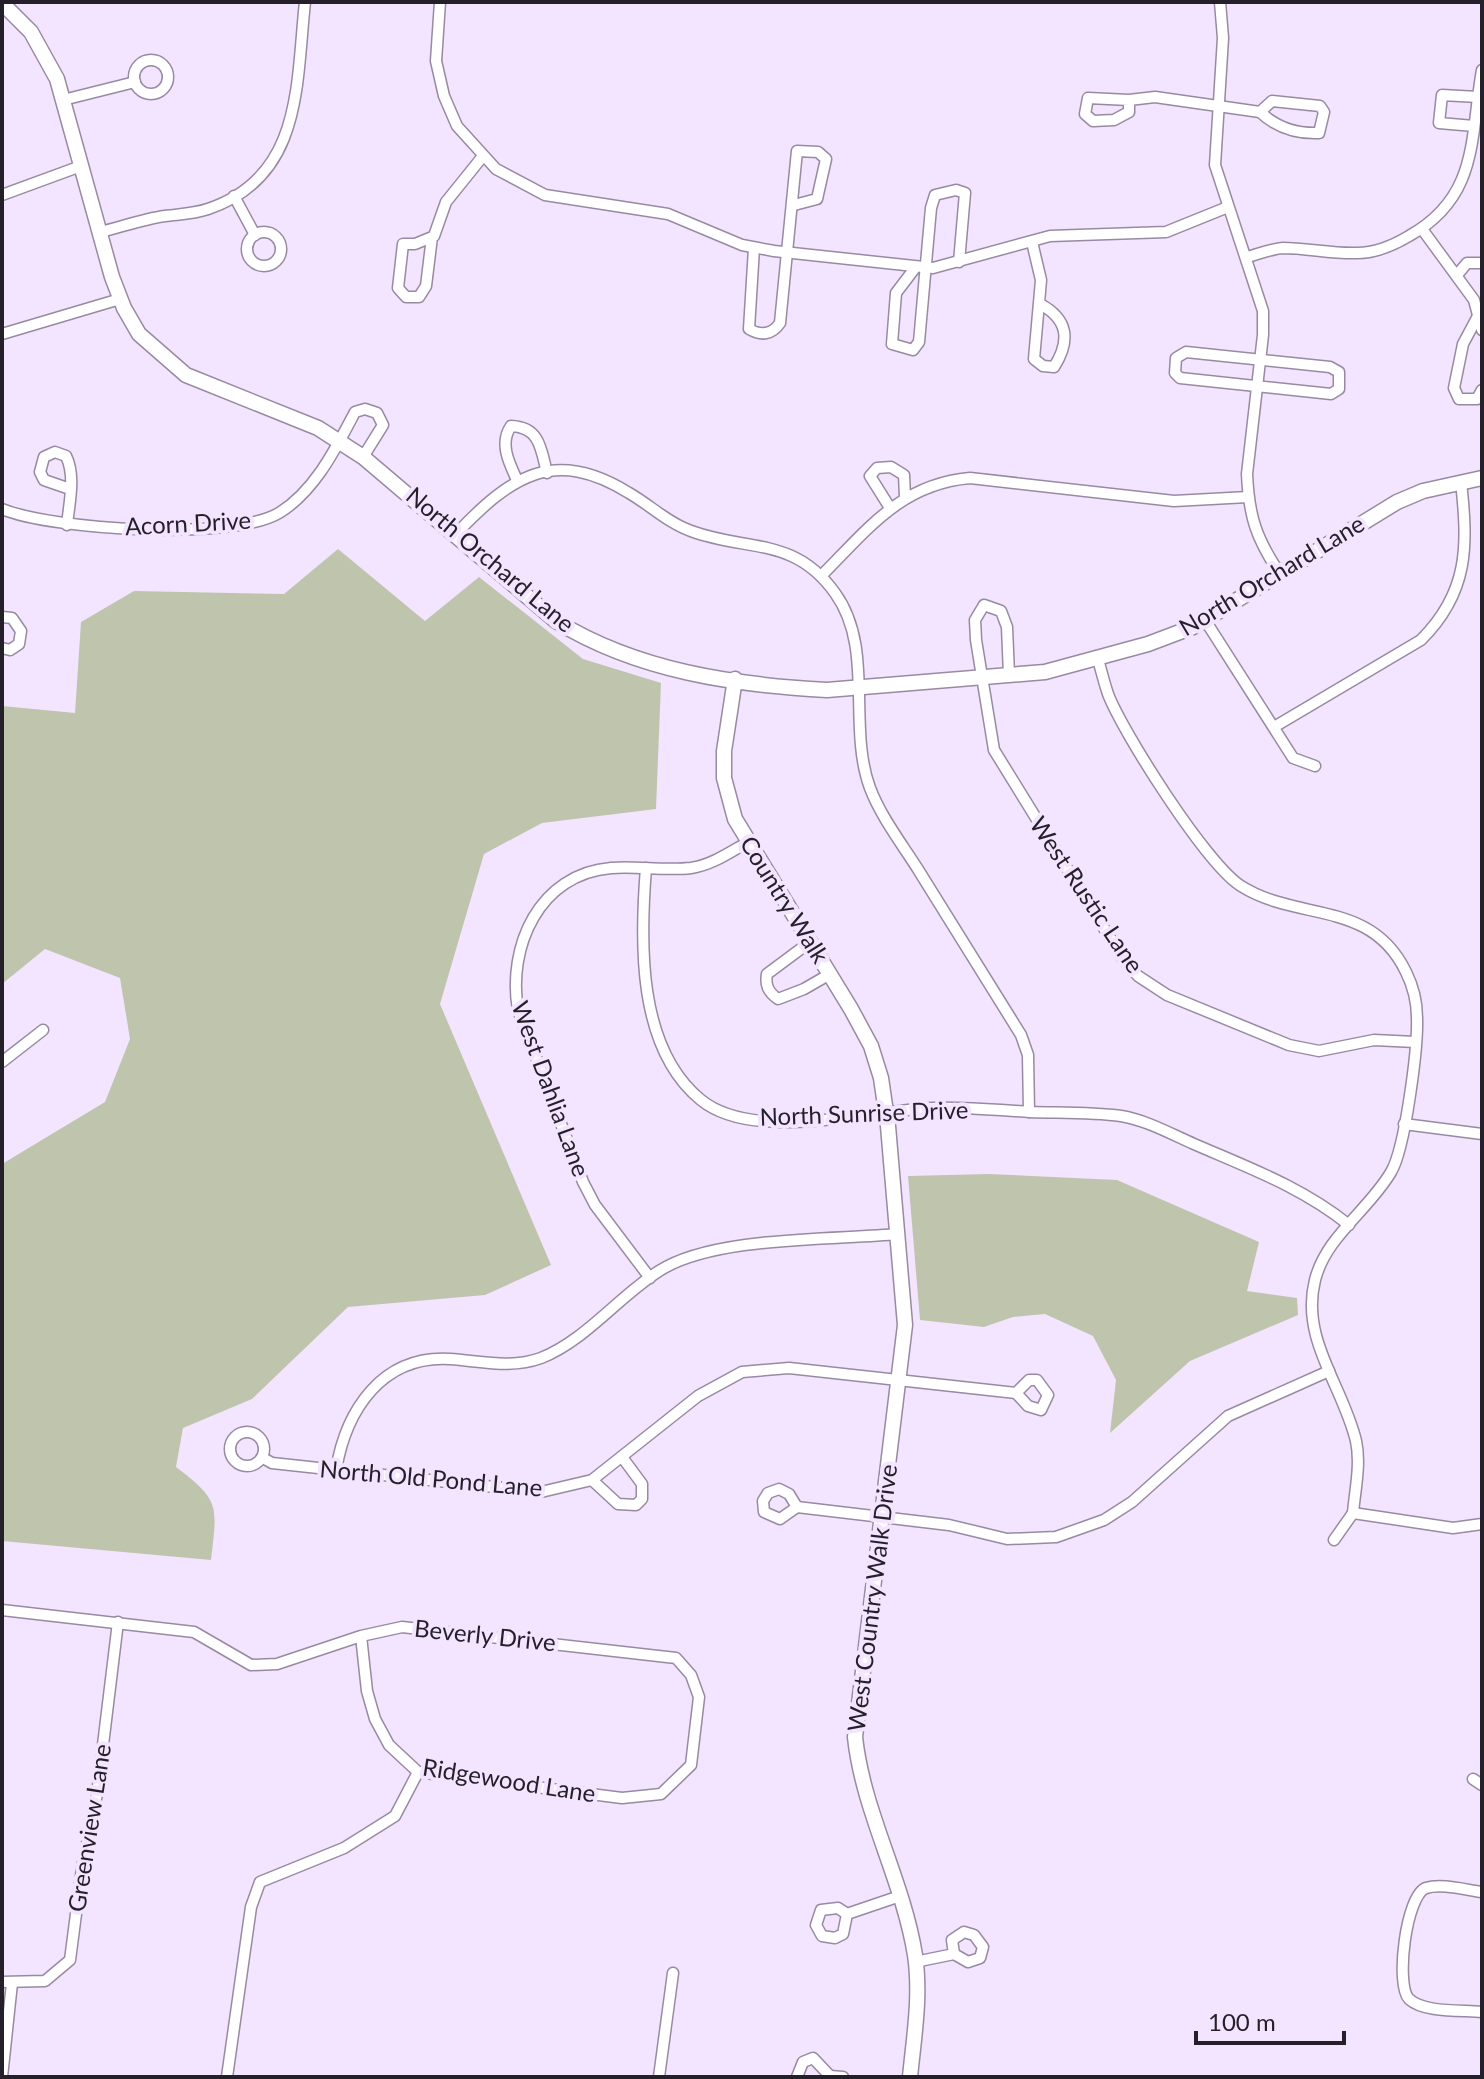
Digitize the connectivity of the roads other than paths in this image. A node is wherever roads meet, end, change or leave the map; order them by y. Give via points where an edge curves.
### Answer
1 (305, 2) edge
2 (440, 2) edge
3 (1220, 2) edge
4 (2, 3) edge
5 (1482, 70) edge
6 (135, 82) dead end
7 (1478, 97) junction
8 (63, 100) junction
9 (1129, 100) dead end
10 (1218, 103) junction
11 (1260, 112) junction
12 (1477, 121) edge
13 (1477, 147) edge
14 (483, 156) junction
15 (81, 166) junction
16 (2, 195) edge
17 (234, 196) junction
18 (794, 205) junction
19 (1228, 207) junction
20 (1422, 229) junction
21 (100, 232) junction
22 (255, 235) dead end
23 (432, 237) junction
24 (1032, 242) junction
25 (754, 248) junction
26 (788, 253) junction
27 (1247, 257) junction
28 (959, 262) junction
29 (1482, 263) edge
30 (921, 268) junction
31 (1457, 275) junction
32 (1478, 298) edge
33 (120, 299) junction
34 (1040, 304) junction
35 (1479, 314) junction
36 (1482, 330) edge
37 (2, 334) edge
38 (1261, 360) junction
39 (1258, 387) junction
40 (1482, 390) edge
41 (339, 441) junction
42 (363, 457) junction
43 (547, 473) junction
44 (1482, 478) edge
45 (517, 480) junction
46 (1461, 482) junction
47 (70, 489) dead end
48 (905, 497) junction
49 (1248, 497) junction
50 (890, 508) junction
51 (2, 509) edge
52 (67, 525) junction
53 (456, 534) junction
54 (1280, 574) junction
55 (822, 575) junction
56 (2, 617) edge
57 (1205, 620) junction
58 (2, 648) edge
59 (1098, 659) junction
60 (1009, 675) junction
61 (983, 677) junction
62 (735, 679) junction
63 (857, 687) junction
64 (1274, 727) junction
65 (1315, 766) dead end
66 (748, 842) junction
67 (646, 868) junction
68 (810, 942) junction
69 (830, 974) junction
70 (43, 1030) dead end
71 (1415, 1042) junction
72 (2, 1062) edge
73 (886, 1112) junction
74 (1029, 1112) junction
75 (1404, 1124) junction
76 (1482, 1134) edge
77 (1349, 1225) junction
78 (898, 1234) junction
79 (650, 1278) junction
80 (1329, 1371) junction
81 (899, 1381) junction
82 (1016, 1393) dead end
83 (622, 1457) junction
84 (263, 1458) dead end
85 (336, 1470) junction
86 (592, 1480) junction
87 (797, 1507) dead end
88 (1353, 1513) junction
89 (882, 1517) junction
90 (1482, 1524) edge
91 (1334, 1540) dead end
92 (2, 1610) edge
93 (118, 1622) junction
94 (361, 1636) junction
95 (691, 1765) joint
96 (418, 1772) junction
97 (1482, 1892) edge
98 (900, 1896) junction
99 (847, 1914) dead end
100 (954, 1954) dead end
101 (915, 1962) junction
102 (673, 1973) dead end
103 (6, 1982) edge
104 (1482, 2012) edge
105 (829, 2076) edge
106 (2, 2077) edge
107 (227, 2077) edge
108 (659, 2077) edge
109 (797, 2077) edge
110 (843, 2077) edge
111 (910, 2077) edge

1 - 17 street via 288,133 261,175
2 - 14 street via 436,61 444,96 457,126
3 - 10 street
4 - 8 street, North Orchard Lane via 42,48
5 - 7 street
6 - 8 street
7 - 12 street
7 - 12 street via 1442,95 1439,123
8 - 15 street, North Orchard Lane
9 - 10 street
10 - 11 street
10 - 19 street via 1215,165
11 - 11 street via 1272,101 1320,106 1322,129 1291,130
12 - 13 street
13 - 20 street via 1455,196
14 - 23 street via 446,202
14 - 25 street via 510,179 545,195 668,214
15 - 16 street
15 - 21 street, North Orchard Lane
17 - 21 street via 191,214
17 - 22 street
18 - 18 street via 797,151 818,152 826,159 817,199
18 - 26 street
19 - 24 street via 1166,232 1050,236
19 - 27 street
20 - 27 street via 1364,253 1280,248
20 - 31 street
21 - 33 street, North Orchard Lane
23 - 23 street via 403,244 398,288 406,297 419,297 426,286
24 - 28 street
24 - 34 street via 1040,266
25 - 26 street
25 - 26 street via 749,329 756,333 771,332 780,323
26 - 30 street
27 - 38 street via 1263,311
28 - 30 street
28 - 30 street via 965,193 956,190 935,195
29 - 31 street via 1467,263
30 - 30 street via 896,293 892,344 902,349 913,350 919,342
31 - 32 street
32 - 35 street
33 - 37 street
33 - 41 street, North Orchard Lane via 139,334 186,375
34 - 34 street via 1034,359 1054,367 1065,330 1057,313
35 - 36 street
35 - 40 street via 1463,344 1454,388 1459,399 1477,399
38 - 39 street
38 - 39 street via 1330,367 1339,372 1340,382 1331,394
38 - 39 street via 1186,352 1174,366 1180,378
39 - 49 street
41 - 42 street, North Orchard Lane
41 - 42 street, Acorn Drive via 355,412 377,413 383,425 380,435
41 - 52 street, Acorn Drive via 306,491 262,521 228,528
42 - 53 street, North Orchard Lane
43 - 45 street
43 - 45 street via 537,436 526,426 511,426 505,449
43 - 55 street via 589,474 610,481 689,530 767,545
44 - 46 street, North Orchard Lane
45 - 53 street via 491,497
46 - 54 street, North Orchard Lane via 1397,502
46 - 64 street via 1463,570 1439,622 1421,640
47 - 52 street
48 - 49 street via 935,483 970,478 1174,501
48 - 50 street
48 - 50 street via 904,475 891,467 877,468 870,476
49 - 54 street via 1253,527
50 - 55 street
51 - 52 street, Acorn Drive
53 - 62 street, North Orchard Lane via 556,621 585,638 638,661
54 - 57 street, North Orchard Lane
55 - 63 street via 848,616
56 - 58 street via 12,618 21,631 19,644
57 - 59 street, North Orchard Lane
57 - 64 street
59 - 60 street, North Orchard Lane
59 - 71 street via 1119,716 1208,857 1260,897 1352,920 1382,940 1413,989
60 - 61 street, North Orchard Lane
60 - 61 street, West Rustic Lane via 1007,627 1001,611 984,605 975,620
61 - 63 street, North Orchard Lane
61 - 71 street, West Rustic Lane via 988,733 1003,769 1138,976 1167,995 1303,1049 1336,1049 1374,1040
62 - 63 street, North Orchard Lane via 791,688
62 - 66 street, Country Walk via 724,778 735,819
63 - 74 street via 869,787 1021,1035 1029,1065
64 - 65 street via 1293,758
66 - 67 street, West Dahlia Lane via 691,868
66 - 68 street, Country Walk
67 - 73 street, North Sunrise Drive via 642,920 649,1006 681,1080 702,1101 740,1119 788,1121
67 - 79 street, West Dahlia Lane via 589,873 550,896 519,945 514,989 583,1182
68 - 69 street, Country Walk
68 - 69 street via 767,974 770,993 778,999
69 - 73 street, Country Walk via 871,1046
70 - 72 street
71 - 75 street
73 - 74 street, North Sunrise Drive
73 - 78 street, West Country Walk Drive
74 - 77 street, North Sunrise Drive via 1110,1115 1143,1122 1299,1189
75 - 76 street
75 - 77 street via 1393,1169
77 - 80 street via 1321,1263 1312,1301 1311,1319
78 - 79 street via 701,1252
78 - 81 street, West Country Walk Drive via 905,1325
79 - 85 street via 569,1342 539,1358 501,1365 432,1359 401,1369 350,1416
80 - 88 street via 1357,1445
80 - 89 street via 1228,1416 1132,1502 1077,1531 1007,1539
81 - 82 street, North Old Pond Lane
81 - 83 street, North Old Pond Lane via 789,1368 742,1372 698,1396
81 - 89 street, West Country Walk Drive
83 - 86 street, North Old Pond Lane
83 - 86 street via 642,1484 642,1499 636,1505 618,1504
84 - 85 street, North Old Pond Lane
85 - 86 street, North Old Pond Lane via 541,1492
87 - 89 street
88 - 90 street via 1453,1528
88 - 91 street
89 - 98 street, West Country Walk Drive via 855,1737 863,1781
92 - 93 street, Beverly Drive
93 - 94 street, Beverly Drive via 194,1632 251,1665 277,1664
93 - 103 street, Greenview Lane via 73,1950 53,1978 36,1984
94 - 95 street, Beverly Drive via 402,1627 676,1658 691,1675 699,1697
94 - 96 street, Ridgewood Lane via 375,1719 389,1745
95 - 96 street, Ridgewood Lane via 661,1794 622,1798
96 - 107 street via 395,1816 344,1848 260,1882 251,1907
97 - 104 street via 1440,1887 1417,1894 1401,1982 1410,2000 1423,2006
98 - 99 street
98 - 101 street, West Country Walk Drive
100 - 101 street
101 - 111 street, West Country Walk Drive via 918,1991
102 - 108 street
103 - 106 street
105 - 109 street via 813,2058 803,2062
105 - 110 street

